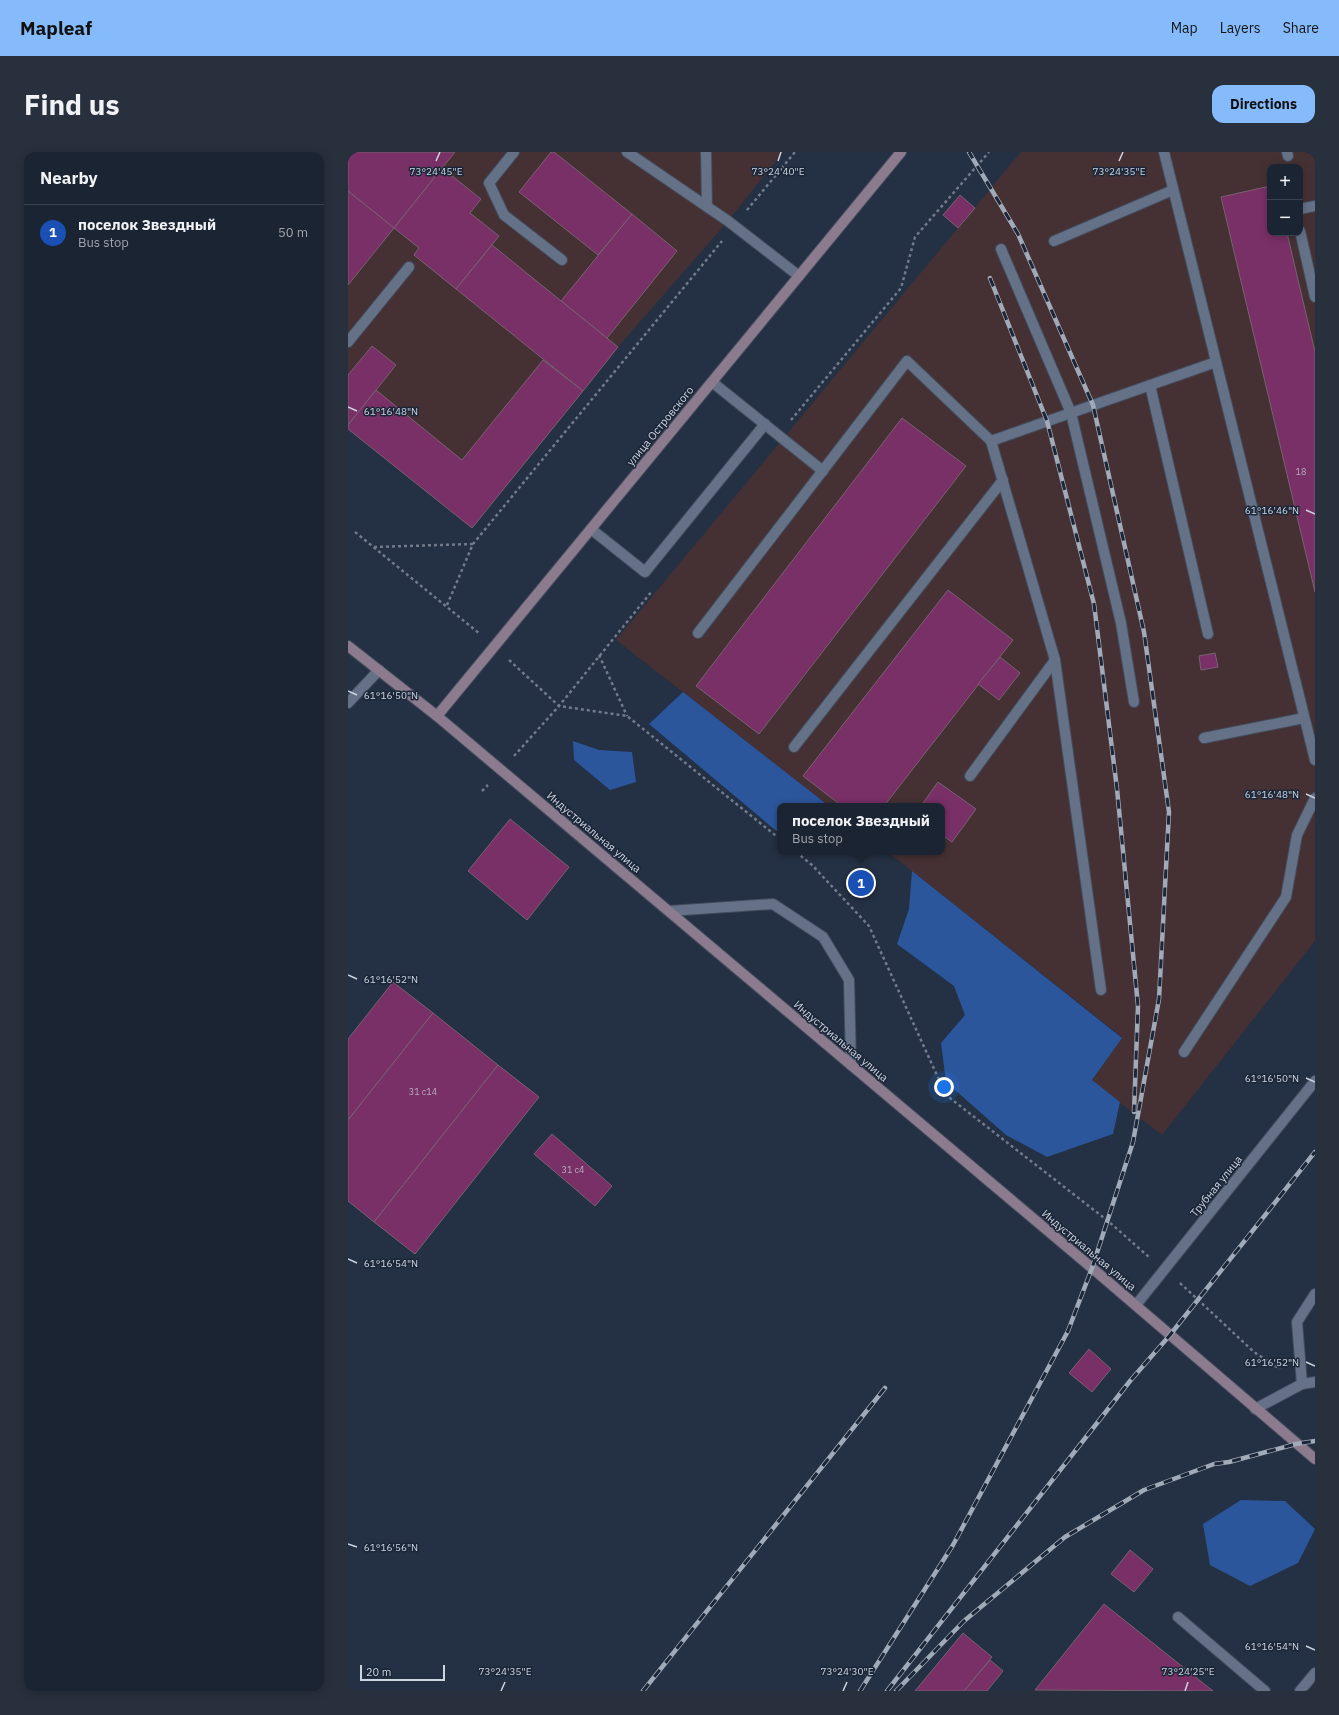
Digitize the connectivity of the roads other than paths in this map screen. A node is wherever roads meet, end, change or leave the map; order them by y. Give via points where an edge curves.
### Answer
1 (514, 152) edge
2 (627, 152) edge
3 (706, 152) edge
4 (901, 152) edge
5 (1164, 152) edge
6 (1173, 190) junction
7 (1315, 206) edge
8 (707, 207) junction
9 (1303, 208) edge
10 (1301, 236) edge
11 (1054, 241) dead end
12 (1001, 249) dead end
13 (562, 260) dead end
14 (409, 267) dead end
15 (799, 276) junction
16 (1315, 297) edge
17 (348, 342) edge
18 (1216, 362) junction
19 (712, 382) junction
20 (1150, 385) junction
21 (1071, 413) junction
22 (764, 424) junction
23 (991, 441) junction
24 (823, 471) junction
25 (1002, 480) junction
26 (591, 529) junction
27 (698, 633) dead end
28 (1208, 634) dead end
29 (348, 646) edge
30 (1055, 660) junction
31 (379, 670) junction
32 (348, 702) edge
33 (1134, 702) dead end
34 (437, 716) junction
35 (1304, 718) junction
36 (1204, 738) dead end
37 (1313, 745) edge
38 (794, 747) dead end
39 (1315, 760) edge
40 (970, 776) dead end
41 (1315, 798) edge
42 (669, 912) junction
43 (1101, 990) dead end
44 (1184, 1052) dead end
45 (851, 1065) junction
46 (1315, 1081) edge
47 (1315, 1294) edge
48 (1136, 1306) junction
49 (1315, 1382) edge
50 (1302, 1384) junction
51 (1255, 1409) junction
52 (1315, 1459) edge
53 (1178, 1617) dead end
54 (1315, 1673) edge
55 (1265, 1691) edge
56 (1300, 1691) edge

1 - 13 street via 489,183 504,215
2 - 8 street
3 - 8 street
4 - 15 main road, улица Островского
5 - 6 street
6 - 11 street
6 - 18 street
7 - 9 street
8 - 15 street
10 - 16 street
12 - 21 street
14 - 17 street
15 - 19 main road, улица Островского
18 - 20 street
18 - 35 street
19 - 22 street
19 - 26 main road, улица Островского
20 - 21 street
20 - 28 street
21 - 23 street
21 - 33 street via 1121,623
22 - 24 street
22 - 26 street via 645,572
23 - 24 street via 907,361
23 - 25 street
24 - 27 street
25 - 30 street
25 - 38 street
26 - 34 main road, улица Островского
29 - 31 main road, Индустриальная улица
30 - 40 street
30 - 43 street
31 - 32 street
31 - 34 main road, Индустриальная улица
34 - 42 main road, Индустриальная улица
35 - 36 street
35 - 37 street
37 - 39 street
41 - 44 street via 1297,835 1286,897
42 - 45 main road, Индустриальная улица
42 - 45 street via 773,904 823,937 849,980
45 - 48 main road, Индустриальная улица
46 - 48 street, Трубная улица
47 - 50 street via 1297,1322
48 - 51 main road, Индустриальная улица
49 - 50 street
50 - 51 street
51 - 52 main road, Индустриальная улица
53 - 55 street
54 - 56 street

